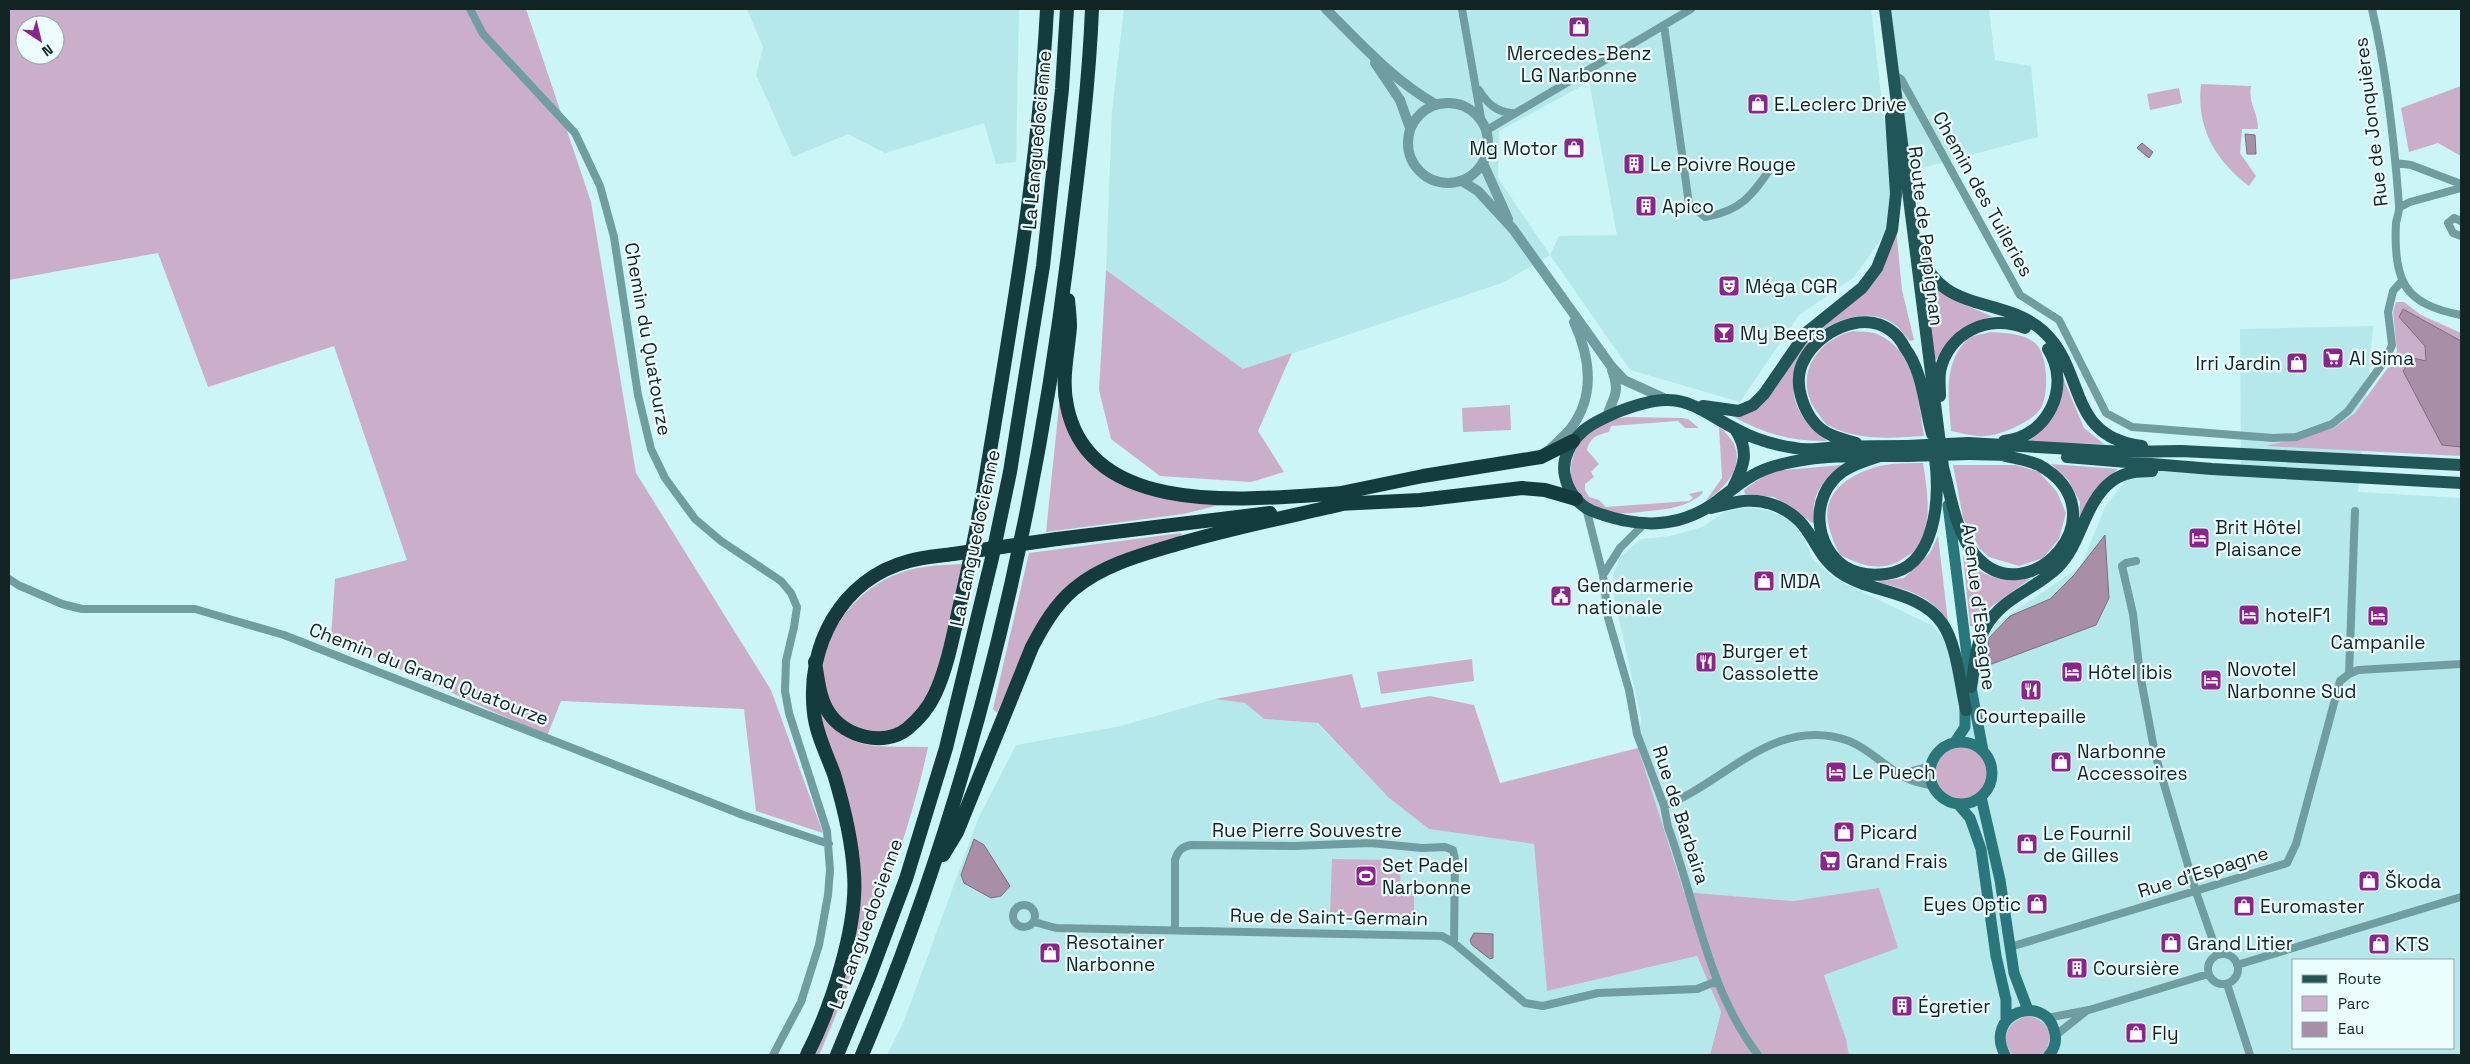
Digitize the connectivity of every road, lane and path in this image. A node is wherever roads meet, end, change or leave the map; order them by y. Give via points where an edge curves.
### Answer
1 (1047, 9) edge
2 (1067, 9) edge
3 (1092, 9) edge
4 (1326, 9) edge
5 (1462, 9) edge
6 (1691, 9) edge
7 (1877, 9) edge
8 (1885, 9) edge
9 (2372, 9) edge
10 (474, 11) edge
11 (1664, 25) junction
12 (1368, 52) junction
13 (1894, 75) junction
14 (1478, 88) junction
15 (1435, 104) junction
16 (1891, 112) junction
17 (1512, 114) junction
18 (1481, 118) junction
19 (1410, 128) junction
20 (1487, 130) junction
21 (2396, 163) junction
22 (1483, 164) junction
23 (1773, 165) dead end
24 (1462, 181) junction
25 (2461, 184) edge
26 (2461, 188) edge
27 (1910, 204) junction
28 (2400, 207) junction
29 (2461, 221) edge
30 (1513, 229) junction
31 (2461, 236) edge
32 (1065, 278) junction
33 (2402, 281) junction
34 (1565, 303) junction
35 (2461, 315) edge
36 (1611, 366) junction
37 (1668, 400) junction
38 (1694, 405) junction
39 (1606, 417) junction
40 (1735, 429) junction
41 (1936, 437) junction
42 (1573, 441) junction
43 (1868, 446) junction
44 (1969, 449) junction
45 (1907, 451) junction
46 (2181, 451) junction
47 (2002, 455) junction
48 (1880, 456) junction
49 (1541, 457) junction
50 (2461, 465) edge
51 (1940, 467) junction
52 (2212, 469) junction
53 (2461, 483) edge
54 (1733, 488) junction
55 (1345, 498) junction
56 (1581, 504) junction
57 (1704, 510) junction
58 (2355, 511) dead end
59 (1644, 524) junction
60 (2136, 562) dead end
61 (1603, 575) junction
62 (9, 578) edge
63 (815, 662) junction
64 (2461, 664) edge
65 (2349, 674) junction
66 (1971, 687) junction
67 (1966, 710) junction
68 (1956, 742) junction
69 (1983, 751) junction
70 (1931, 766) junction
71 (1900, 774) junction
72 (1933, 786) junction
73 (1981, 796) junction
74 (1958, 804) junction
75 (1664, 806) junction
76 (829, 844) junction
77 (933, 871) junction
78 (2196, 892) junction
79 (2461, 897) edge
80 (1034, 922) dead end
81 (1175, 930) junction
82 (1454, 943) junction
83 (2010, 947) junction
84 (2218, 955) junction
85 (2237, 965) junction
86 (2208, 974) junction
87 (1717, 981) junction
88 (2227, 984) junction
89 (2028, 1010) junction
90 (2089, 1010) junction
91 (2048, 1018) junction
92 (2006, 1020) junction
93 (2056, 1035) junction
94 (774, 1055) edge
95 (807, 1055) edge
96 (837, 1055) edge
97 (862, 1055) edge
98 (1758, 1055) edge
99 (2005, 1055) edge
100 (2049, 1055) edge
101 (2250, 1055) edge

1 - 63 highway via 1043,79 1014,304 977,532 940,680 934,696 906,730 881,738 860,736 844,728 829,714 820,692
2 - 96 highway, La Languedocienne via 1043,266 1010,472 992,558 946,748 906,879
3 - 32 highway via 1083,132
4 - 12 street
5 - 14 street
6 - 11 street
7 - 16 main road, Route de Perpignan
8 - 13 main road, Route de Perpignan
9 - 21 street, Rue de Jonquières
10 - 76 street, Chemin du Quatourze via 483,34 575,133 600,186 614,237 638,395 651,449 665,478 695,519 721,541 781,581 792,593 796,607 786,660 785,691
11 - 17 street
11 - 23 street via 1689,204 1705,217 1725,214 1753,195
12 - 15 street via 1410,89
12 - 19 street via 1400,100
13 - 27 main road, Route de Perpignan
13 - 33 street, Chemin des Tuileries via 1901,79 2020,295 2059,320 2106,413 2132,427 2274,438 2296,437 2332,424 2348,411 2386,359 2392,344 2388,312 2393,291
14 - 17 street via 1493,107 1502,113
14 - 18 street
15 - 18 street via 1456,103 1472,109
15 - 19 street via 1424,110
16 - 38 main road via 1896,194 1892,230 1877,268 1862,288 1806,333 1753,405 1739,411
16 - 41 main road, Route de Perpignan
17 - 20 street
18 - 20 street
19 - 24 street via 1408,145 1411,160 1421,172 1435,181
20 - 22 street via 1488,146
21 - 25 street via 2411,165
21 - 28 street, Rue de Jonquières
22 - 24 street
22 - 30 street
24 - 30 street via 1478,191
26 - 28 street
27 - 41 main road, Route de Perpignan
27 - 46 main road via 1921,253 1936,281 1956,296 2024,318 2044,332 2060,352 2086,413 2102,433 2137,446
28 - 33 street, Rue de Jonquières via 2396,222 2396,253
29 - 31 street via 2454,218 2448,223 2452,233
30 - 34 street
32 - 55 highway via 1070,324 1064,388 1067,408 1076,432 1090,453 1110,471 1136,484 1225,500
32 - 77 highway via 1053,362 1016,559 966,762
33 - 35 street via 2413,296 2438,310
34 - 36 street
34 - 49 street via 1589,366 1588,391 1570,429
36 - 37 street via 1624,380
36 - 39 street via 1617,382 1616,395
37 - 38 main road
37 - 39 main road
38 - 40 main road
39 - 42 main road via 1587,427
40 - 43 main road via 1766,442 1797,449
40 - 54 main road via 1742,440 1744,467
41 - 43 main road via 1924,404 1918,371 1906,348 1890,330 1873,323 1853,323 1814,343 1802,361 1801,395 1815,423 1826,433
41 - 44 main road via 1940,372 1947,351 1962,335 1978,326 1994,322 2014,323 2044,342 2054,358 2059,377 2057,396 2050,412 2037,428 2016,440
41 - 51 main road, Route de Perpignan
42 - 49 highway
42 - 56 main road via 1564,471 1566,483
43 - 45 main road
44 - 45 main road, bridge
44 - 46 main road
44 - 47 main road
45 - 48 main road
46 - 50 main road
47 - 51 main road via 2036,464 2058,479 2070,503 2071,533 2059,552 2044,566 2021,573 1988,567 1976,556 1962,536
47 - 52 main road via 2059,456
48 - 51 main road via 1842,473 1828,486 1818,518 1830,552 1846,568 1867,575 1900,570 1922,552 1930,537
48 - 54 main road via 1795,459 1766,468
49 - 55 highway via 1423,476
51 - 66 main road, Avenue d'Espagne
51 - 67 main road, Avenue d'Espagne
52 - 53 main road
52 - 66 main road via 2132,472 2113,480 2099,493 2072,550 2057,568 1995,612 1977,643
54 - 57 main road
55 - 56 highway via 1420,500 1522,488 1545,490
55 - 63 highway, bridge via 909,561 860,586 838,608 823,634
55 - 77 highway via 1152,552 1102,571 1073,590 1044,624 1032,647 957,832
56 - 59 main road via 1610,518
56 - 61 street, Rue de Barbaira
57 - 59 main road via 1667,524
57 - 67 main road via 1750,499 1773,504 1806,526 1826,559 1853,581 1918,602 1932,611 1951,642
58 - 65 street, Rue d'Espagne
59 - 61 street via 1620,548
60 - 78 street via 2122,566 2133,614 2141,679 2155,754
61 - 75 street, Rue de Barbaira via 1606,609 1629,690 1637,734
62 - 76 street, Chemin du Grand Quatourze via 62,604 82,609 195,609 284,635 743,815
63 - 95 highway via 814,714 849,829 855,876 852,918 837,980
64 - 65 street via 2358,670
65 - 78 street, Rue d'Espagne via 2340,681 2296,844 2287,863
66 - 69 main road, Avenue d'Espagne
67 - 68 main road, Avenue d'Espagne via 1966,727
68 - 69 main road via 1974,744
68 - 70 main road via 1938,752
69 - 73 main road via 1990,761 1992,779
70 - 71 street
70 - 72 main road
71 - 72 street
71 - 75 street via 1848,741 1804,735 1762,748 1687,797
72 - 74 main road via 1945,800
73 - 74 main road via 1972,802
73 - 83 main road via 2000,880
74 - 92 main road via 1970,818 1981,848 1996,956 2008,1012
75 - 87 street, Rue de Barbaira
76 - 94 street, Chemin du Quatourze via 828,895 819,944 801,1002
77 - 97 highway
78 - 83 street, Rue d'Espagne
78 - 84 street
79 - 85 street
80 - 81 street, Rue de Saint-Germain via 1056,928
81 - 82 street, Rue de Saint-Germain via 1430,934
81 - 82 street, Rue Pierre Souvestre via 1175,860 1177,852 1184,847 1370,842 1453,850
82 - 87 street, Rue de Saint-Germain via 1525,1003 1543,1006 1598,993 1697,989
83 - 89 main road via 2014,973
84 - 85 street via 2229,955
84 - 86 street via 2208,964
85 - 88 street via 2237,975
86 - 88 street via 2216,983
86 - 90 street
87 - 98 street, Rue de Barbaira via 1742,1032
88 - 101 street
89 - 91 main road
89 - 92 main road via 2015,1013
90 - 91 street
90 - 93 street
91 - 93 main road
92 - 99 main road via 2000,1038
93 - 100 main road

